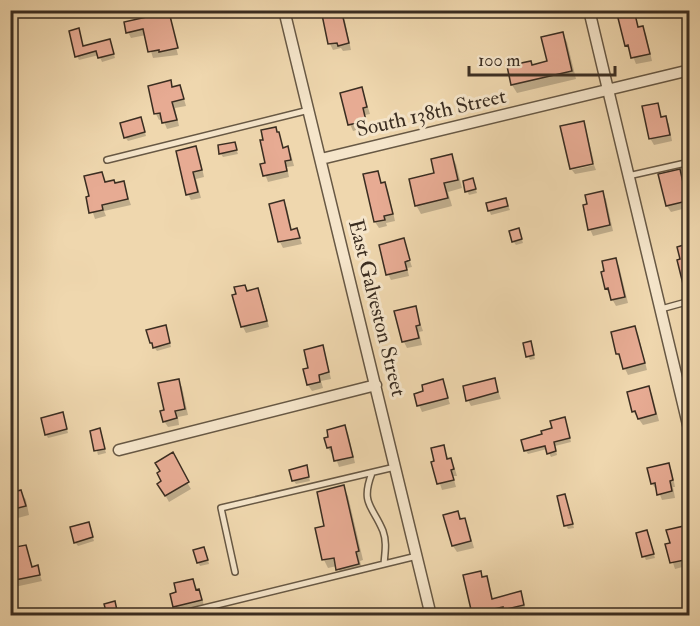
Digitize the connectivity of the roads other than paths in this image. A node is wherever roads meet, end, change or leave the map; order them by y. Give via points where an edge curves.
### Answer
1 (284, 10) edge
2 (589, 10) edge
3 (690, 70) edge
4 (608, 90) junction
5 (309, 110) junction
6 (321, 159) junction
7 (107, 160) dead end
8 (690, 162) edge
9 (628, 176) junction
10 (690, 302) edge
11 (659, 310) junction
12 (376, 386) junction
13 (690, 433) edge
14 (119, 450) dead end
15 (396, 467) junction
16 (372, 473) junction
17 (417, 556) junction
18 (384, 564) junction
19 (235, 572) dead end
20 (188, 612) dead end
21 (432, 615) edge

1 - 5 street, East Galveston Street
2 - 4 street
3 - 4 street, South 138th Street
4 - 6 street, South 138th Street
4 - 9 street
5 - 6 street, East Galveston Street
5 - 7 lane
6 - 12 street, East Galveston Street
8 - 9 lane
9 - 11 street
10 - 11 lane
11 - 13 street
12 - 14 street
12 - 15 street, East Galveston Street
15 - 16 lane
15 - 17 street, East Galveston Street
16 - 18 lane via 367,500 386,544
16 - 19 lane via 221,508
17 - 18 lane
17 - 21 street, East Galveston Street
18 - 20 lane

